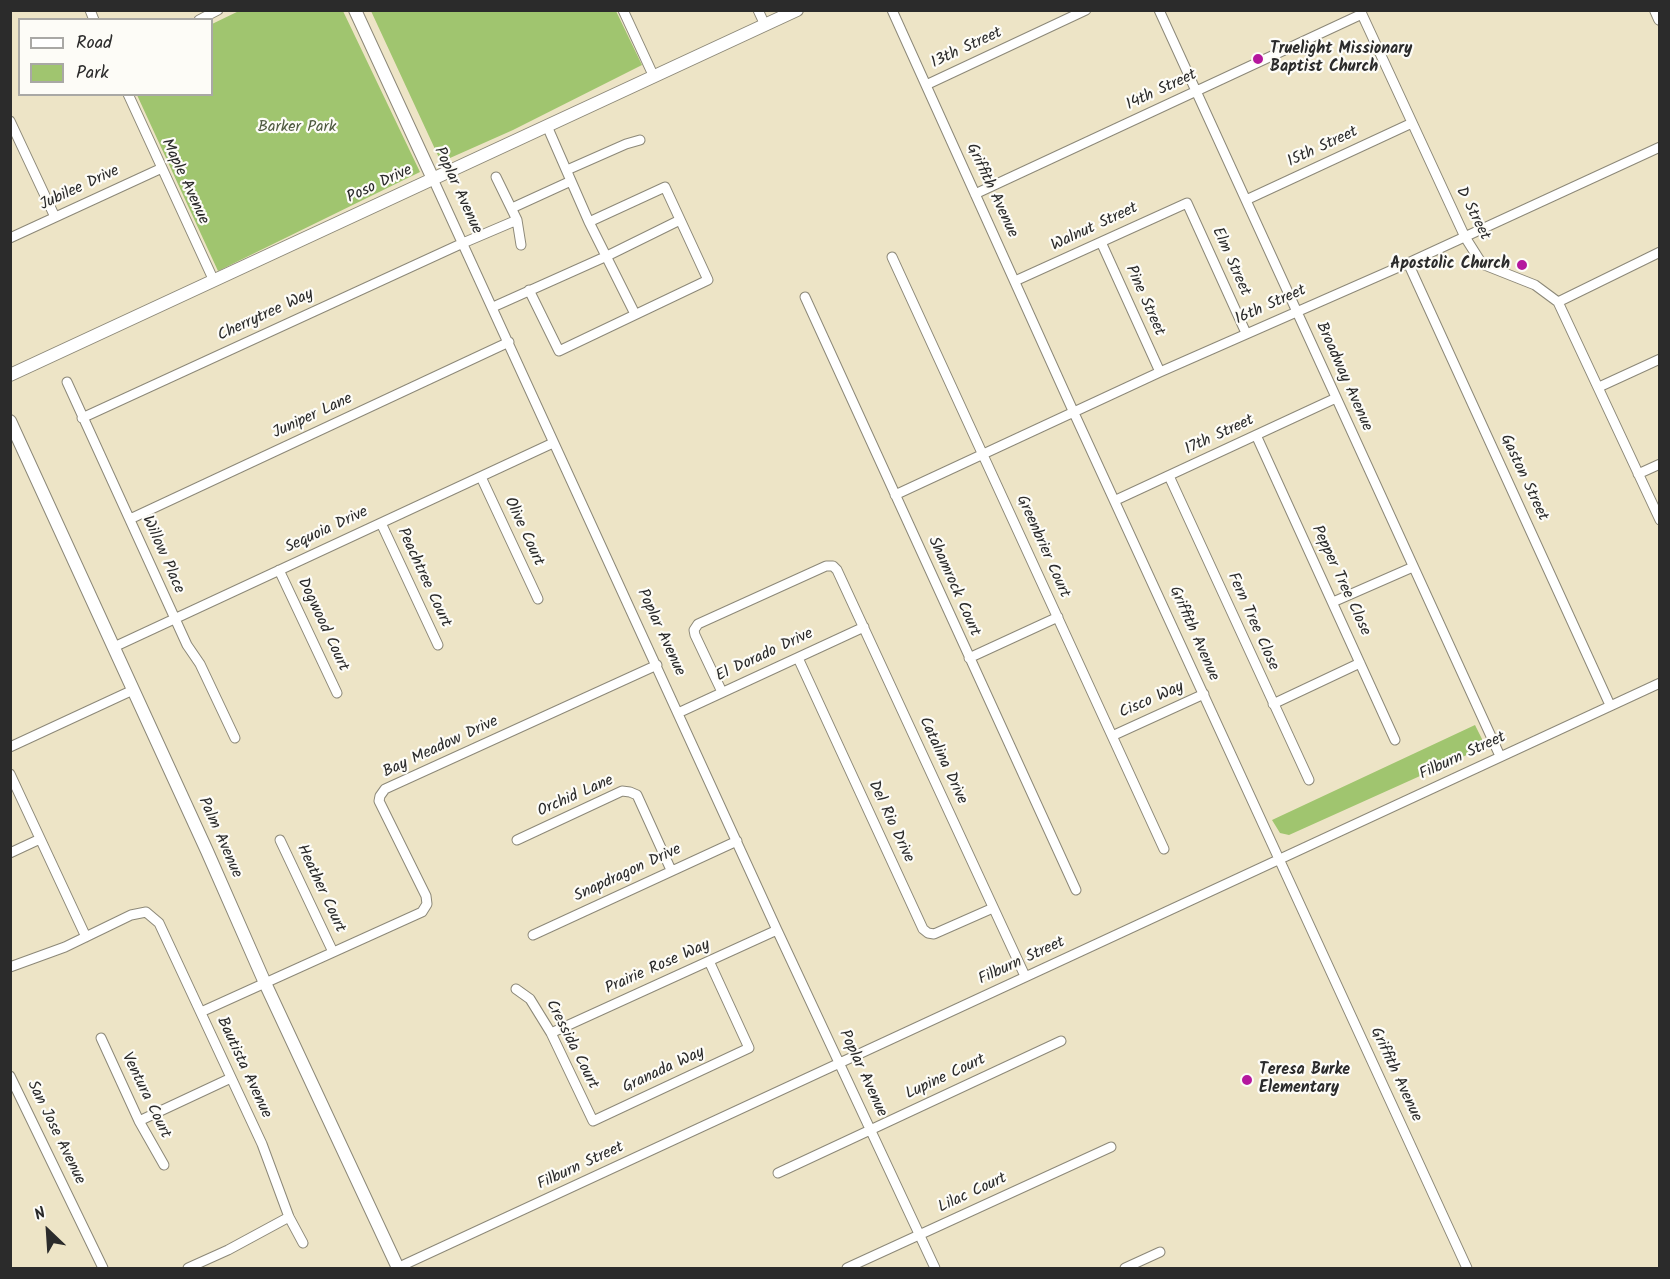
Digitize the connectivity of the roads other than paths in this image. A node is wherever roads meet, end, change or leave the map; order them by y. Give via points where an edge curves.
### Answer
1 (218, 10) edge
2 (355, 10) edge
3 (623, 10) edge
4 (759, 10) edge
5 (797, 10) edge
6 (892, 10) edge
7 (1086, 10) edge
8 (1159, 10) edge
9 (1656, 10) edge
10 (1361, 12) edge
11 (203, 18) edge
12 (1659, 19) edge
13 (765, 25) junction
14 (654, 77) junction
15 (926, 85) junction
16 (1196, 92) junction
17 (129, 96) edge
18 (10, 121) edge
19 (1412, 123) junction
20 (548, 126) junction
21 (640, 140) dead end
22 (1659, 147) edge
23 (162, 168) junction
24 (567, 170) junction
25 (496, 177) dead end
26 (433, 179) junction
27 (571, 181) junction
28 (975, 194) junction
29 (1246, 200) junction
30 (1187, 202) joint
31 (512, 208) junction
32 (55, 217) junction
33 (517, 220) junction
34 (680, 220) junction
35 (589, 222) junction
36 (1466, 237) junction
37 (10, 238) edge
38 (1101, 242) junction
39 (463, 243) junction
40 (521, 245) dead end
41 (1659, 252) edge
42 (607, 256) junction
43 (892, 257) dead end
44 (1408, 263) junction
45 (213, 281) junction
46 (1015, 281) junction
47 (529, 290) junction
48 (805, 297) dead end
49 (1558, 302) junction
50 (493, 307) junction
51 (1296, 311) junction
52 (635, 314) junction
53 (1246, 333) junction
54 (508, 342) junction
55 (1659, 359) edge
56 (1160, 372) junction
57 (10, 375) edge
58 (66, 382) dead end
59 (1599, 387) junction
60 (1336, 398) junction
61 (1074, 412) junction
62 (82, 418) junction
63 (10, 422) edge
64 (1256, 435) junction
65 (554, 443) junction
66 (984, 454) junction
67 (1659, 464) edge
68 (1638, 474) junction
69 (1169, 476) junction
70 (481, 477) junction
71 (895, 495) junction
72 (1116, 500) junction
73 (130, 519) junction
74 (1659, 520) edge
75 (381, 523) junction
76 (1413, 567) junction
77 (279, 570) junction
78 (538, 599) dead end
79 (1333, 602) junction
80 (1058, 617) junction
81 (175, 619) junction
82 (864, 627) junction
83 (438, 645) dead end
84 (114, 647) junction
85 (798, 658) junction
86 (969, 658) junction
87 (1360, 663) junction
88 (657, 665) junction
89 (1659, 683) edge
90 (133, 690) junction
91 (722, 692) junction
92 (337, 693) dead end
93 (1204, 694) junction
94 (1273, 704) junction
95 (1610, 705) junction
96 (678, 713) junction
97 (1112, 736) junction
98 (234, 738) dead end
99 (1395, 740) dead end
100 (10, 747) edge
101 (1500, 756) junction
102 (10, 774) edge
103 (1309, 780) dead end
104 (40, 839) junction
105 (280, 840) dead end
106 (517, 840) dead end
107 (737, 841) junction
108 (1164, 849) dead end
109 (10, 853) edge
110 (1280, 859) junction
111 (671, 870) junction
112 (1076, 890) dead end
113 (993, 908) junction
114 (777, 930) junction
115 (533, 935) dead end
116 (86, 937) junction
117 (333, 952) junction
118 (709, 961) junction
119 (10, 967) edge
120 (1025, 976) junction
121 (265, 983) junction
122 (516, 989) dead end
123 (201, 1012) junction
124 (551, 1033) junction
125 (101, 1038) dead end
126 (1061, 1041) dead end
127 (839, 1064) junction
128 (10, 1076) edge
129 (231, 1078) junction
130 (138, 1121) junction
131 (592, 1121) joint
132 (870, 1130) junction
133 (1111, 1147) dead end
134 (164, 1165) dead end
135 (778, 1173) dead end
136 (289, 1217) junction
137 (920, 1236) junction
138 (303, 1243) dead end
139 (1160, 1252) dead end
140 (398, 1268) edge
141 (103, 1269) edge
142 (188, 1269) edge
143 (848, 1269) edge
144 (935, 1269) edge
145 (1125, 1269) edge
146 (1467, 1269) edge

1 - 11 street
2 - 26 main road, Poplar Avenue
3 - 14 street
4 - 13 street
5 - 13 main road, Poso Drive
6 - 15 street, Griffith Avenue
7 - 15 street, 13th Street
8 - 16 street, Broadway Avenue
9 - 12 main road
10 - 16 street, 14th Street
10 - 19 street, D Street
13 - 14 main road, Poso Drive
14 - 20 main road, Poso Drive
15 - 28 street, Griffith Avenue
16 - 28 street, 14th Street
16 - 29 street, Broadway Avenue
17 - 23 street, Maple Avenue
18 - 32 street
19 - 29 street, 15th Street
19 - 36 street, D Street
20 - 24 street
20 - 26 main road, Poso Drive
21 - 24 street
22 - 36 street, 16th Street
23 - 32 street, Jubilee Drive
23 - 45 street, Maple Avenue
24 - 27 street
25 - 31 street
26 - 39 street, Poplar Avenue
26 - 45 main road, Poso Drive
27 - 31 street
27 - 35 street
28 - 46 street, Griffith Avenue
29 - 51 street, Broadway Avenue
30 - 38 street, Walnut Street
30 - 53 street, Elm Street
31 - 33 street
32 - 37 street, Jubilee Drive
33 - 39 street, Cherrytree Way
33 - 40 street
34 - 35 street via 665,187
34 - 42 street
34 - 52 street via 708,280
35 - 42 street
36 - 44 street, 16th Street
36 - 49 street, D Street via 1482,264 1536,285
38 - 46 street, Walnut Street
38 - 56 street, Pine Street
39 - 50 street, Poplar Avenue
39 - 62 street, Cherrytree Way
41 - 49 street
42 - 47 street
42 - 52 street
43 - 66 street, Greenbrier Court
44 - 51 street, 16th Street
44 - 95 street, Gaston Street
45 - 57 main road, Poso Drive
46 - 61 street, Griffith Avenue
47 - 50 street
47 - 52 street via 559,351
48 - 71 street, Shamrock Court
49 - 59 street, D Street
50 - 54 street, Poplar Avenue
51 - 53 street, 16th Street
51 - 60 street, Broadway Avenue
53 - 56 street, 16th Street
54 - 65 street, Poplar Avenue
54 - 73 street, Juniper Lane
55 - 59 street
56 - 61 street, 16th Street
58 - 62 street, Willow Place
59 - 68 street, D Street
60 - 64 street, 17th Street
60 - 76 street, Broadway Avenue
61 - 66 street, 16th Street
61 - 72 street, Griffith Avenue
62 - 73 street, Willow Place
63 - 84 main road, Palm Avenue
64 - 69 street, 17th Street
64 - 79 street, Pepper Tree Close
65 - 70 street, Sequoia Drive
65 - 88 street, Poplar Avenue
66 - 71 street, 16th Street
66 - 80 street, Greenbrier Court
67 - 68 street
68 - 74 street, D Street
69 - 72 street, 17th Street
69 - 94 street, Fern Tree Close
70 - 75 street, Sequoia Drive
70 - 78 street, Olive Court
71 - 86 street, Shamrock Court
72 - 93 street, Griffith Avenue
73 - 81 street, Willow Place
75 - 77 street, Sequoia Drive
75 - 83 street, Peachtree Court
76 - 79 street
76 - 101 street, Broadway Avenue
77 - 81 street, Sequoia Drive
77 - 92 street, Dogwood Court
79 - 87 street, Pepper Tree Close
80 - 86 street
80 - 97 street, Greenbrier Court
81 - 84 street, Sequoia Drive
81 - 98 street, Willow Place
82 - 85 street, El Dorado Drive
82 - 91 street, Catalina Drive via 833,566 698,624 695,635
82 - 113 street, Catalina Drive
84 - 90 main road, Palm Avenue
85 - 91 street, El Dorado Drive
85 - 113 street, Del Rio Drive via 923,929 934,934
86 - 112 street, Shamrock Court
87 - 94 street
87 - 99 street, Pepper Tree Close
88 - 96 street, Poplar Avenue
88 - 117 street, Bay Meadow Drive via 385,789 379,801 427,904 422,912
89 - 95 street, Filburn Street
90 - 100 street
90 - 121 main road, Palm Avenue
91 - 96 street, El Dorado Drive
93 - 97 street, Cisco Way
93 - 110 street, Griffith Avenue
94 - 103 street, Fern Tree Close
95 - 101 street, Filburn Street
96 - 107 street, Poplar Avenue
97 - 108 street, Greenbrier Court
101 - 110 street, Filburn Street
102 - 104 street
104 - 109 street
104 - 116 street
105 - 117 street, Heather Court
106 - 111 street, Orchid Lane via 622,790 637,795
107 - 111 street, Snapdragon Drive
107 - 114 street, Poplar Avenue
110 - 120 street, Filburn Street
110 - 146 street, Griffith Avenue
111 - 115 street, Snapdragon Drive
113 - 120 street, Catalina Drive
114 - 118 street, Prairie Rose Way
114 - 127 street, Poplar Avenue
116 - 119 street
116 - 123 street, Bautista Avenue via 146,912 159,923
117 - 121 street, Bay Meadow Drive
118 - 124 street, Prairie Rose Way
118 - 131 street, Granada Way via 749,1048
120 - 127 street, Filburn Street
121 - 123 street, Bay Meadow Drive
121 - 140 main road, Palm Avenue
122 - 124 street, Cressida Court via 535,1005
123 - 129 street, Bautista Avenue
124 - 131 street, Cressida Court
125 - 130 street, Ventura Court
126 - 132 street, Lupine Court
127 - 132 street, Poplar Avenue
127 - 140 street, Filburn Street
128 - 141 street, San Jose Avenue
129 - 130 street
129 - 136 street, Bautista Avenue via 270,1162
130 - 134 street, Ventura Court
132 - 135 street, Lupine Court
132 - 137 street, Poplar Avenue
133 - 137 street, Lilac Court
136 - 138 street, Bautista Avenue
136 - 142 street
137 - 143 street, Lilac Court
137 - 144 street, Poplar Avenue
139 - 145 street

